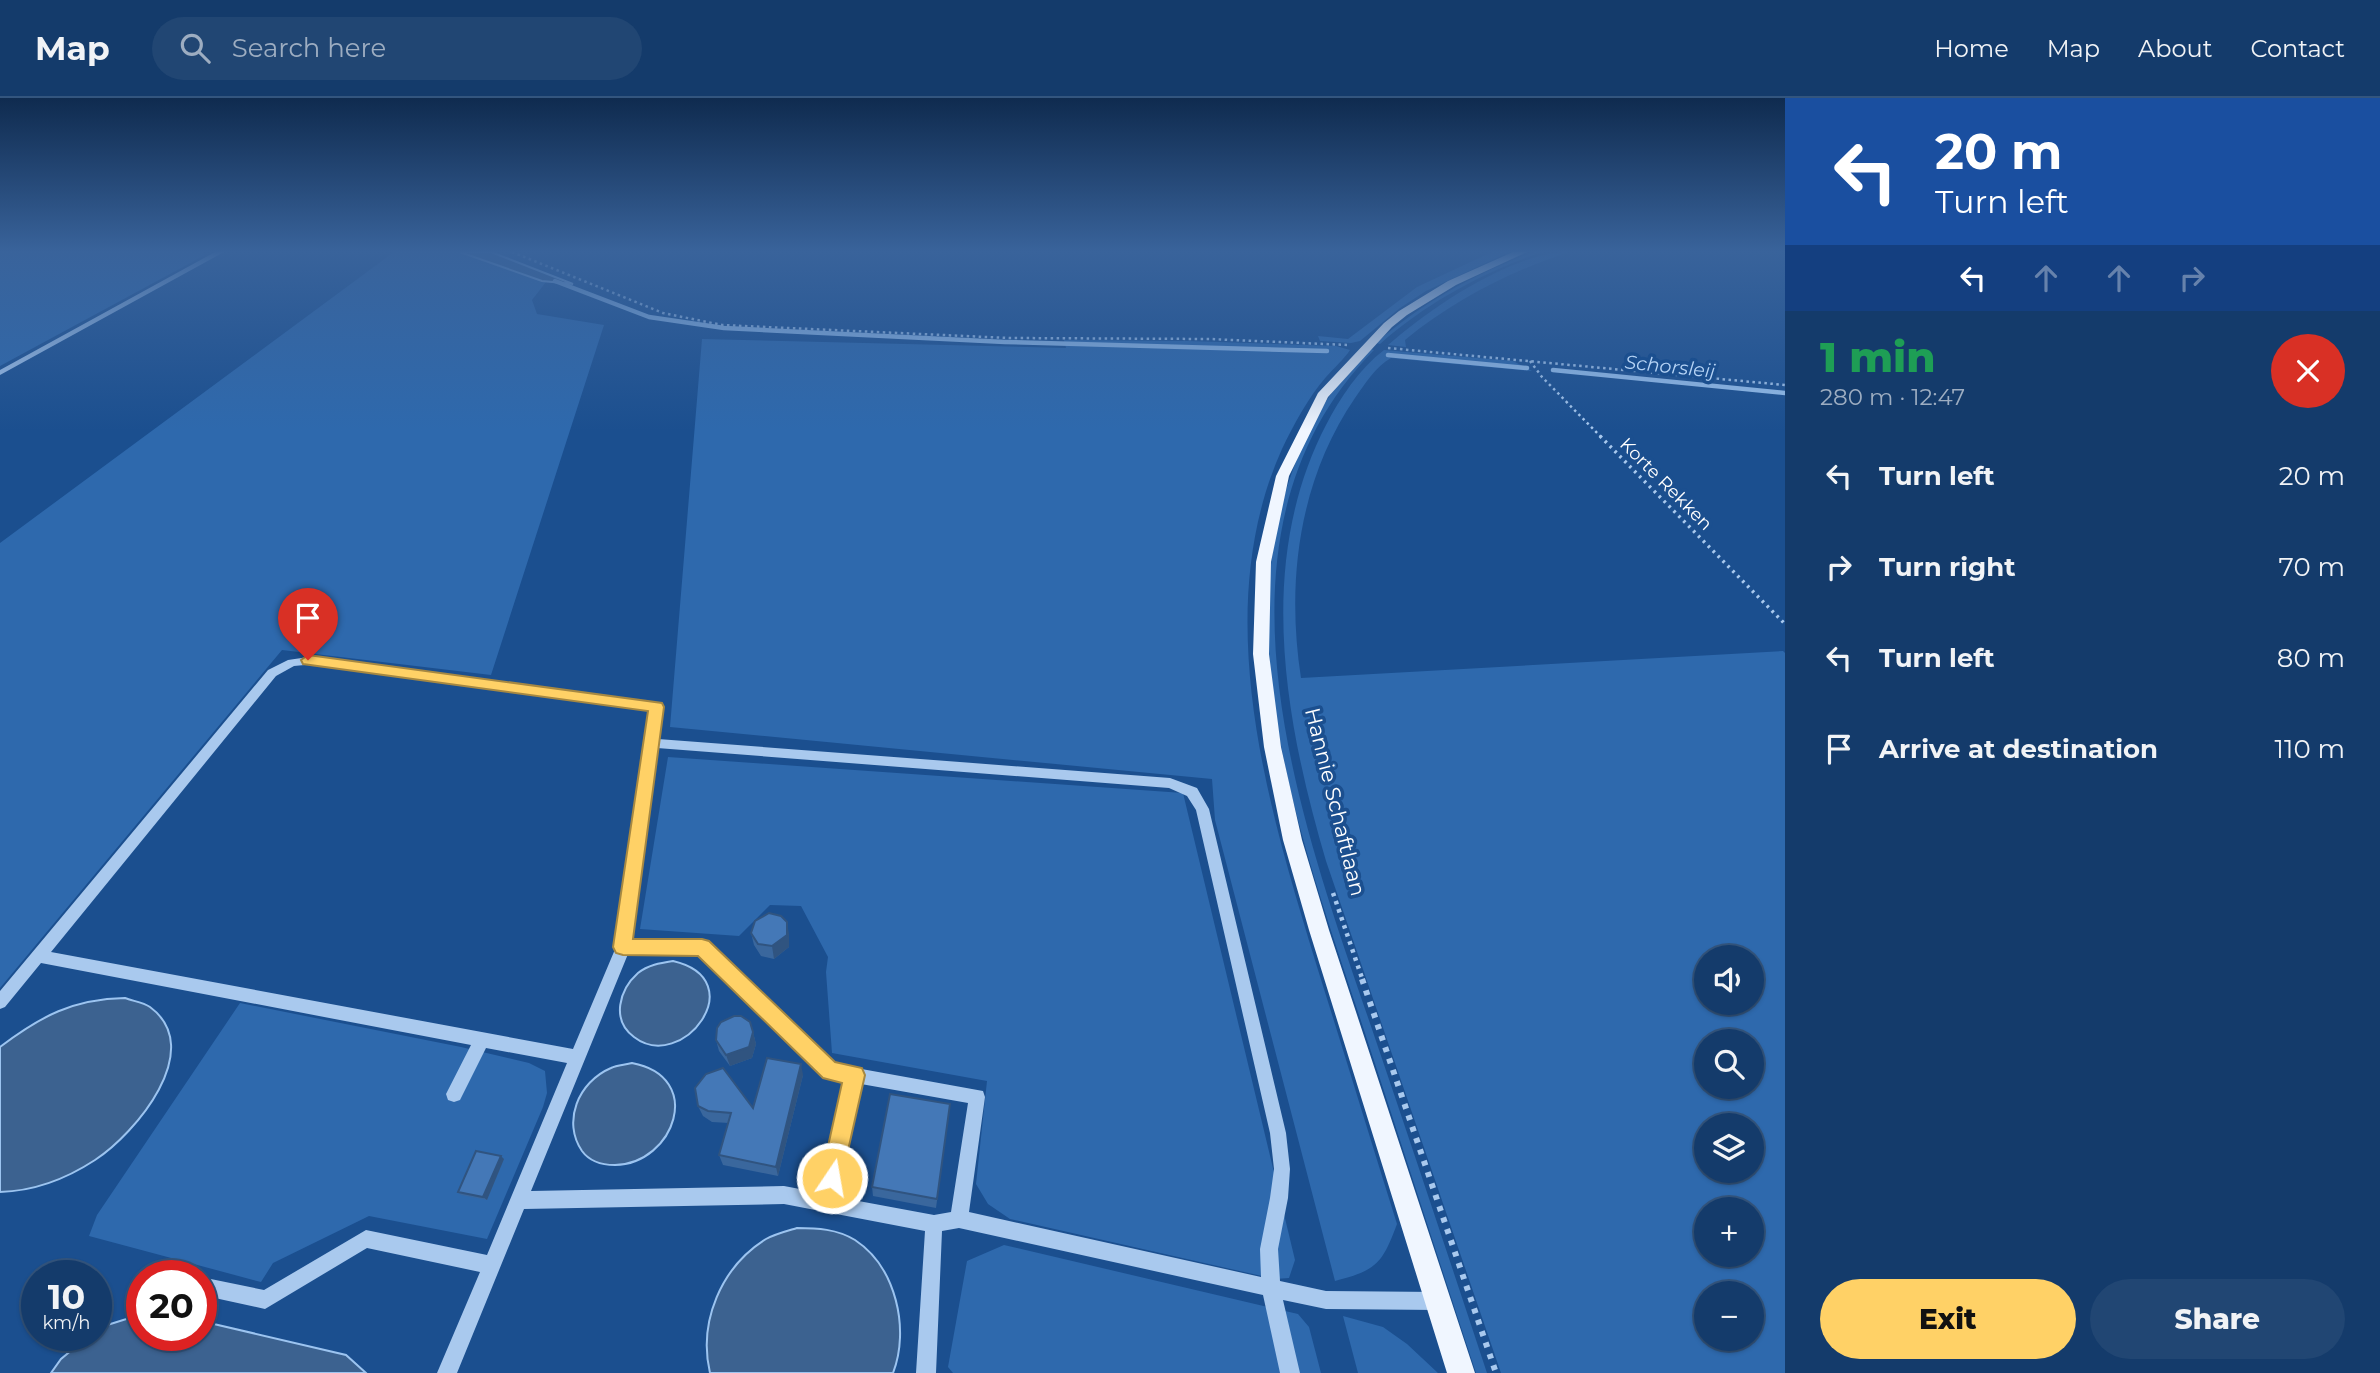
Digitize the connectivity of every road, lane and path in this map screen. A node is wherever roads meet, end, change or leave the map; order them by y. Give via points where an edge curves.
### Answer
1 (112, 312) edge
2 (659, 312) edge
3 (1406, 312) edge
4 (1390, 340) dead end
5 (1372, 347) junction
6 (1530, 361) junction
7 (0, 373) edge
8 (1785, 385) edge
9 (1785, 625) edge
10 (651, 743) junction
11 (1329, 882) dead end
12 (623, 947) junction
13 (39, 956) junction
14 (0, 1002) edge
15 (482, 1039) junction
16 (576, 1057) junction
17 (855, 1075) junction
18 (454, 1094) dead end
19 (517, 1200) junction
20 (827, 1204) junction
21 (960, 1219) junction
22 (934, 1224) junction
23 (491, 1265) junction
24 (1270, 1289) junction
25 (217, 1290) edge
26 (1438, 1301) junction
27 (447, 1373) edge
28 (926, 1373) edge
29 (1290, 1373) edge
30 (1461, 1373) edge
31 (1496, 1373) edge

1 - 7 street
2 - 5 path via 722,325
3 - 5 main road via 1388,324
4 - 5 path
5 - 6 path
5 - 26 main road via 1324,391 1287,464 1266,536 1259,628 1264,695 1282,799 1312,911
6 - 8 path
6 - 9 path, Korte Rekken
10 - 12 lane
10 - 13 lane via 656,707 315,660 291,662 272,673
10 - 24 lane via 1170,783 1192,792 1202,809 1278,1133 1282,1168 1269,1249
11 - 31 path, Hannie Schaftlaan
12 - 16 lane
12 - 17 lane via 702,947 830,1071
13 - 14 lane
13 - 15 lane
15 - 16 lane
15 - 18 lane
16 - 19 lane
17 - 20 lane
17 - 21 lane via 977,1097
19 - 20 lane via 784,1195
19 - 23 lane
20 - 22 lane
21 - 22 lane
21 - 24 lane
22 - 28 lane
23 - 25 street via 366,1239 265,1300
23 - 27 lane
24 - 26 lane via 1326,1300
24 - 29 lane
26 - 30 main road

